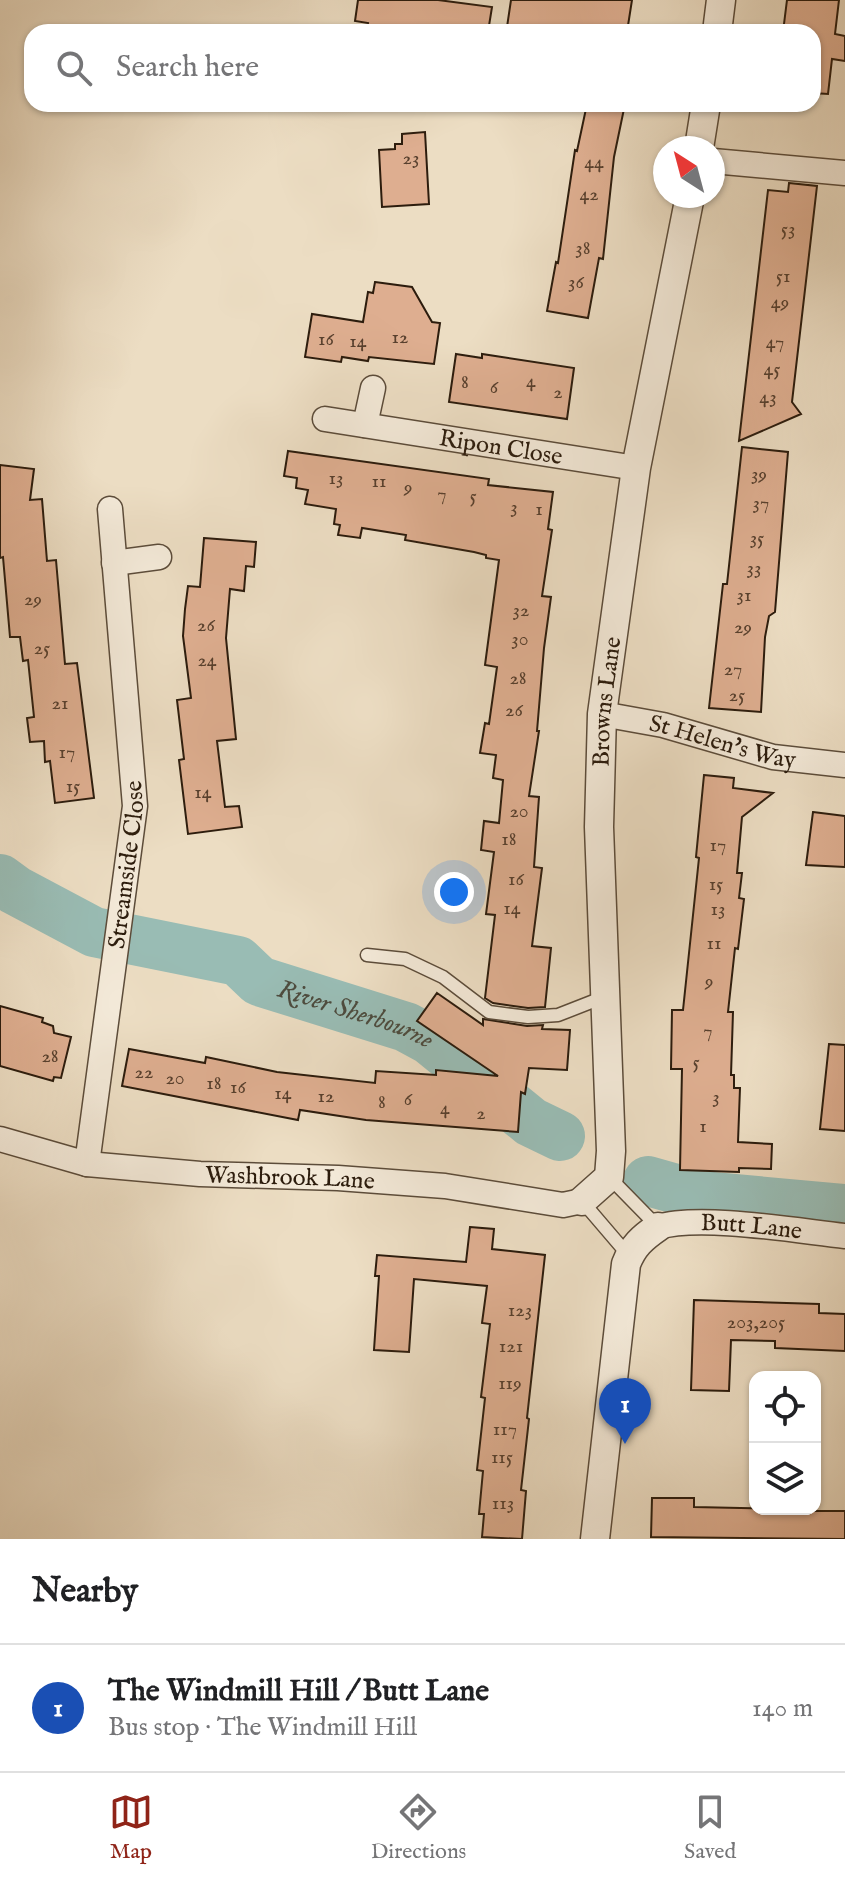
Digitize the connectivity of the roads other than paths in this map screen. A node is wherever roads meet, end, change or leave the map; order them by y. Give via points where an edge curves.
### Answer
1 (721, 0) edge
2 (718, 24) edge
3 (705, 112) edge
4 (701, 136) edge
5 (725, 162) edge
6 (845, 173) edge
7 (688, 208) edge
8 (373, 388) dead end
9 (325, 419) dead end
10 (365, 425) junction
11 (636, 468) junction
12 (110, 509) dead end
13 (159, 557) dead end
14 (114, 563) junction
15 (602, 714) junction
16 (845, 765) edge
17 (367, 955) dead end
18 (606, 996) junction
19 (0, 1139) edge
20 (87, 1164) junction
21 (609, 1177) junction
22 (582, 1201) junction
23 (658, 1227) junction
24 (845, 1236) edge
25 (629, 1256) junction
26 (595, 1539) edge

1 - 2 street
3 - 4 street
5 - 6 street
7 - 11 street, Browns Lane
8 - 10 street
9 - 10 street, Ripon Close
10 - 11 street, Ripon Close
11 - 15 street, Browns Lane
12 - 14 street, Streamside Close
13 - 14 street
14 - 20 street, Streamside Close via 135,806
15 - 16 street, St Helen's Way via 663,725 773,757
15 - 18 street, Browns Lane via 599,827
17 - 18 lane via 418,965 489,1012 558,1015
18 - 21 street, Browns Lane
19 - 20 street, Washbrook Lane
20 - 22 street, Washbrook Lane via 445,1186 563,1205
21 - 22 street
21 - 23 lane
22 - 25 lane
23 - 24 street, Butt Lane via 725,1224
23 - 25 street via 639,1240
25 - 26 street

